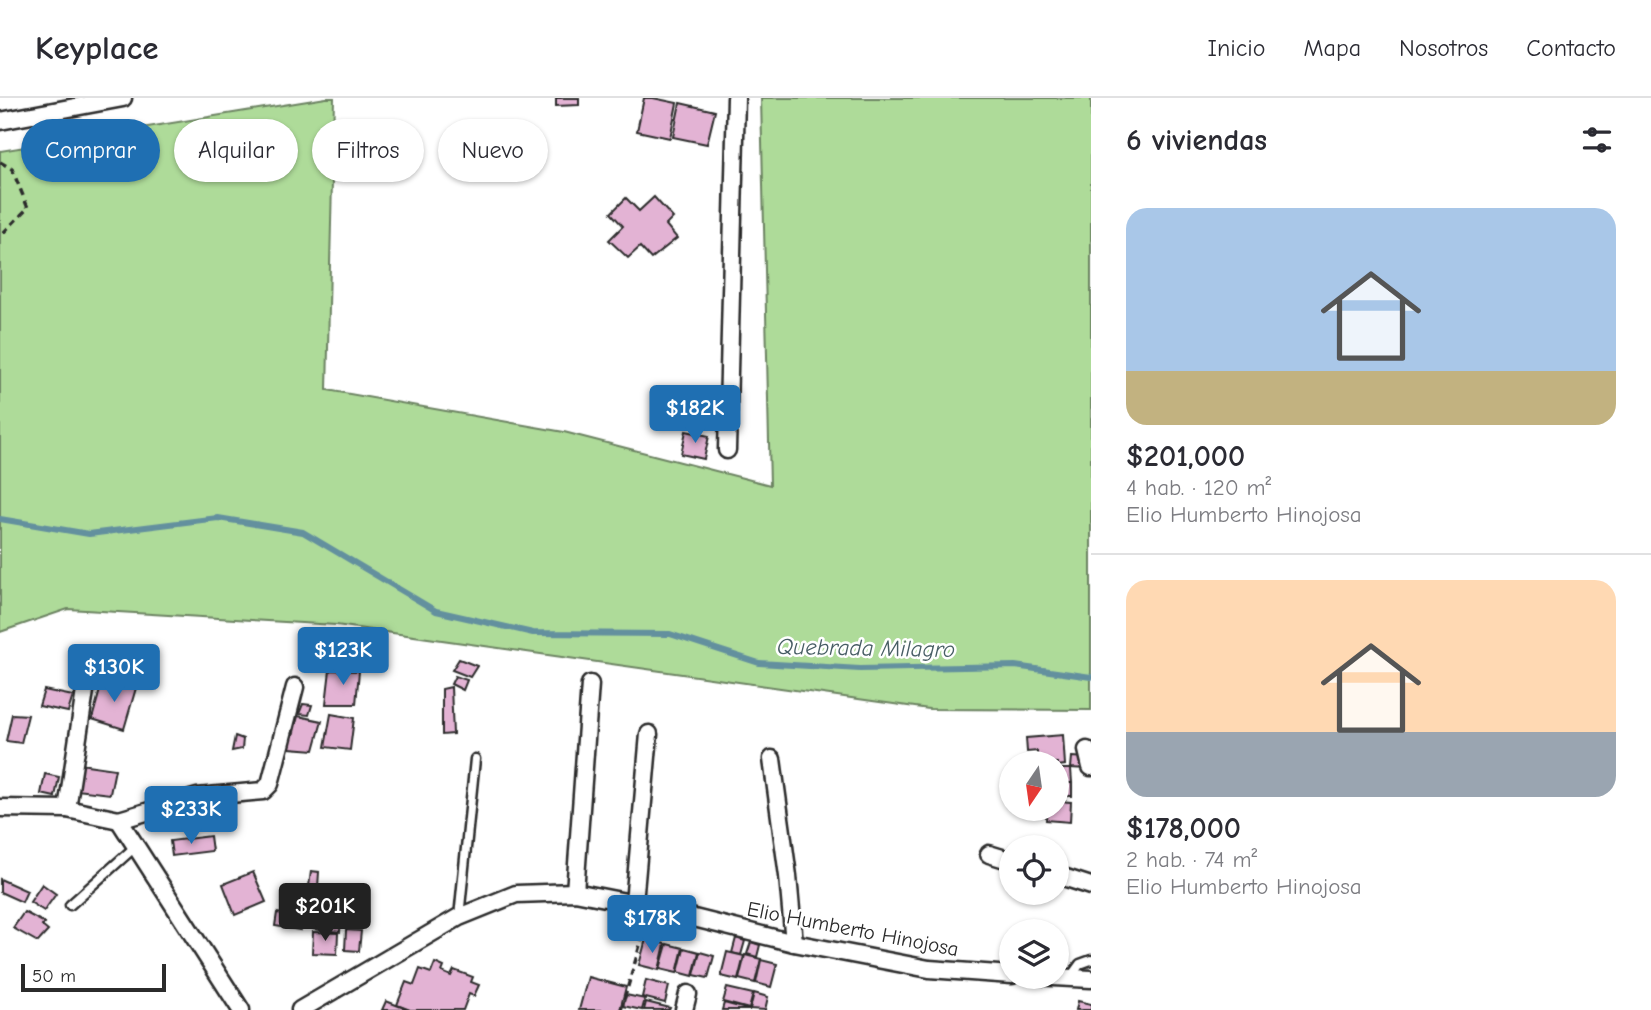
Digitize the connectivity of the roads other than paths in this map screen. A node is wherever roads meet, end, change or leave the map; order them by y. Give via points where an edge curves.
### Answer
1 (123, 98) edge
2 (736, 98) edge
3 (0, 121) edge
4 (727, 450) dead end
5 (590, 684) dead end
6 (295, 687) dead end
7 (86, 691) dead end
8 (649, 734) dead end
9 (1087, 750) dead end
10 (475, 759) dead end
11 (772, 759) dead end
12 (1091, 767) edge
13 (0, 808) edge
14 (67, 809) junction
15 (119, 820) junction
16 (136, 846) junction
17 (989, 855) dead end
18 (999, 858) edge
19 (1069, 879) edge
20 (1091, 886) edge
21 (575, 892) junction
22 (70, 905) dead end
23 (640, 905) junction
24 (459, 917) junction
25 (794, 943) junction
26 (1091, 960) edge
27 (999, 974) edge
28 (1069, 979) joint
29 (1091, 979) edge
30 (241, 1010) edge
31 (300, 1010) edge

1 - 3 street
2 - 4 street
5 - 21 street
6 - 15 street via 270,784 263,791 197,797
7 - 14 street
8 - 23 street
9 - 12 street
10 - 24 lane
11 - 25 street
13 - 14 street
14 - 15 street
15 - 16 street
16 - 22 lane
16 - 30 street
17 - 18 street
19 - 20 street
21 - 23 street, Elio Humberto Hinojosa
21 - 24 street, Elio Humberto Hinojosa via 516,894
23 - 25 street, Elio Humberto Hinojosa
24 - 31 street, Elio Humberto Hinojosa
25 - 27 street, Elio Humberto Hinojosa via 929,969
26 - 28 lane via 1080,964
28 - 29 street

